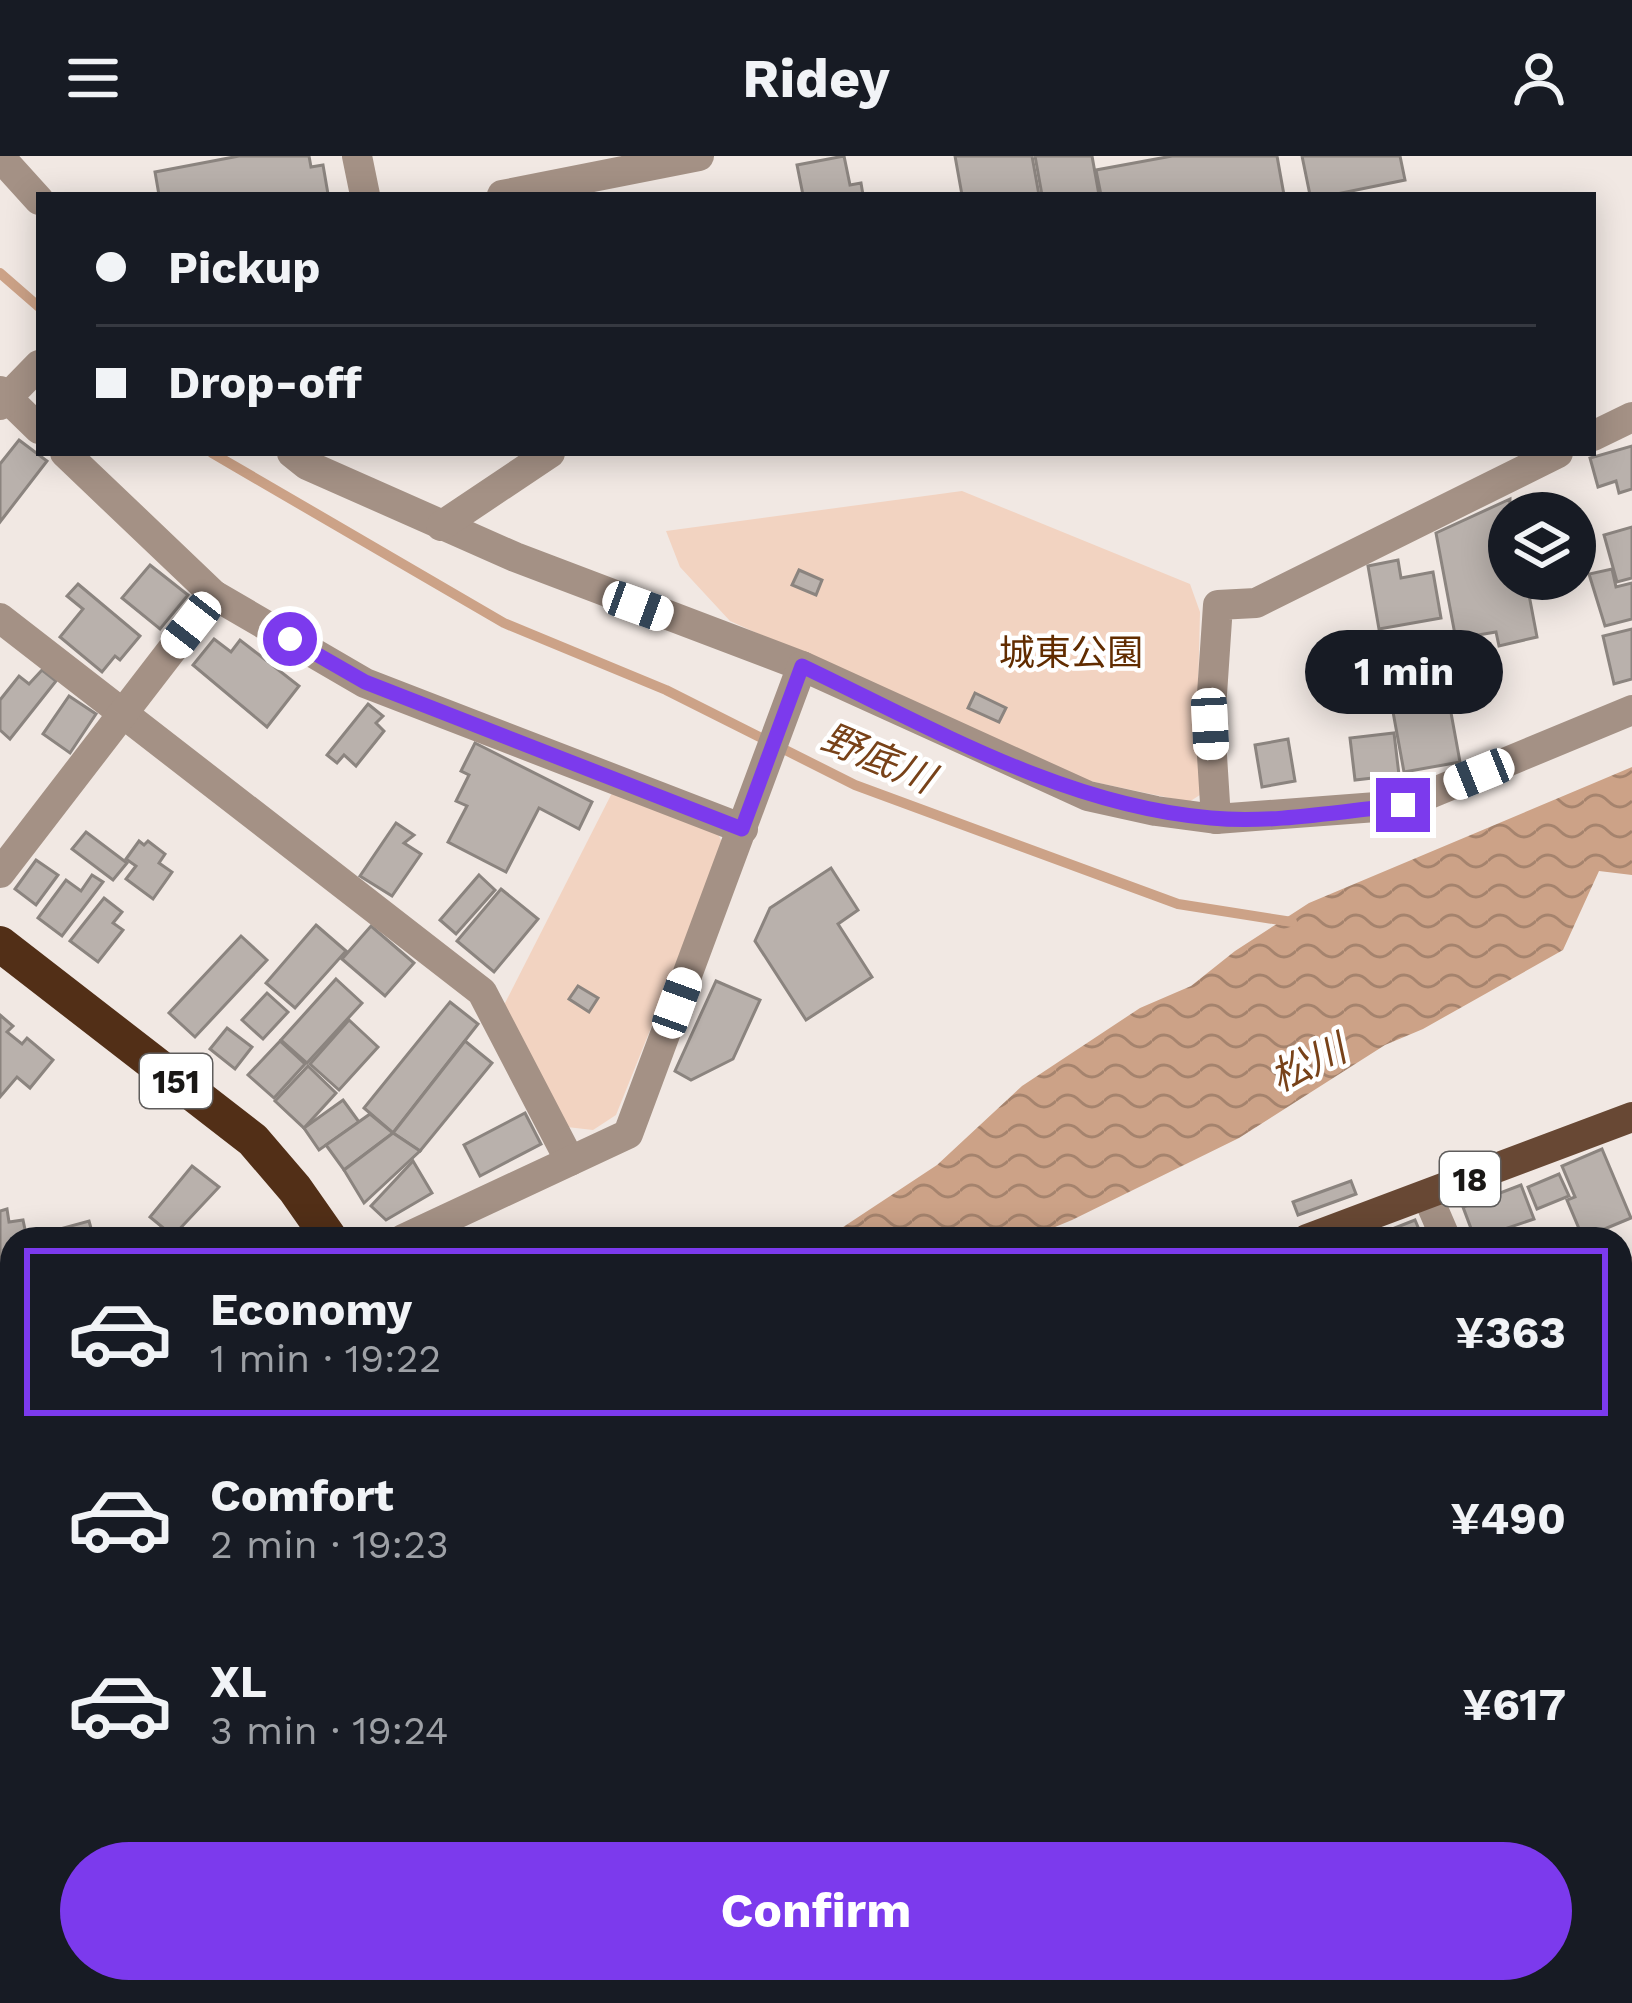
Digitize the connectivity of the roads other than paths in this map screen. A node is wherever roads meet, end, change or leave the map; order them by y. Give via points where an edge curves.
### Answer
1 (357, 156) edge
2 (698, 156) edge
3 (0, 157) edge
4 (628, 183) edge
5 (364, 192) edge
6 (534, 192) edge
7 (36, 197) edge
8 (34, 369) edge
9 (2, 398) edge
10 (1632, 416) edge
11 (36, 426) edge
12 (1596, 434) edge
13 (67, 456) edge
14 (296, 456) edge
15 (546, 456) edge
16 (1552, 456) edge
17 (441, 526) junction
18 (214, 595) junction
19 (0, 618) edge
20 (802, 666) junction
21 (1632, 710) edge
22 (122, 713) junction
23 (747, 818) junction
24 (1216, 819) junction
25 (0, 873) edge
26 (0, 944) edge
27 (1632, 1117) edge
28 (570, 1161) junction
29 (1427, 1195) junction
30 (322, 1227) edge
31 (429, 1227) edge
32 (1340, 1227) edge
33 (1441, 1227) edge

1 - 5 street
2 - 4 street
3 - 7 street
4 - 6 street
8 - 9 street
9 - 11 street
10 - 12 street
13 - 18 street
14 - 17 street
15 - 17 street
16 - 24 street via 1256,603 1217,604 1210,724
17 - 20 street
18 - 22 street
18 - 23 street via 365,682
19 - 22 street
20 - 23 street
20 - 24 street via 1088,796
21 - 24 street via 1403,805
22 - 25 street
22 - 28 street via 482,992
23 - 28 street via 628,1134
26 - 30 highway, 151 via 253,1140
27 - 29 main road, 18
28 - 31 street
29 - 32 main road, 18
29 - 33 street

